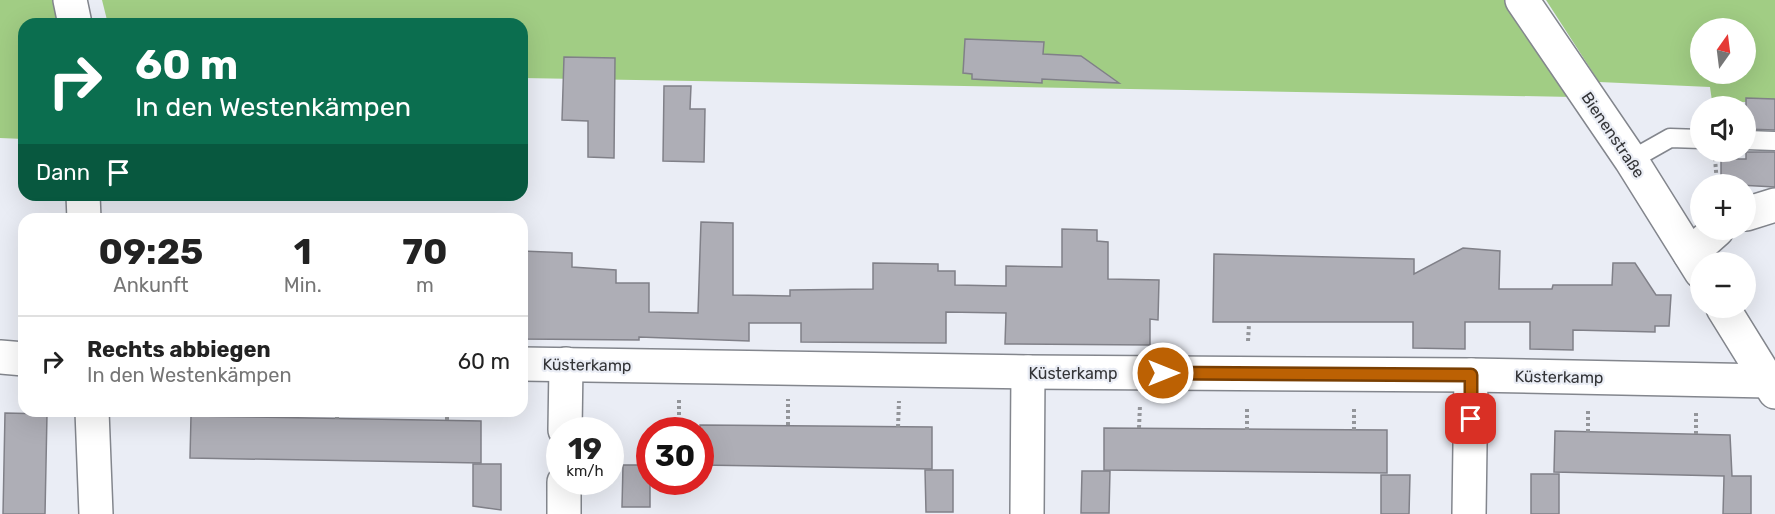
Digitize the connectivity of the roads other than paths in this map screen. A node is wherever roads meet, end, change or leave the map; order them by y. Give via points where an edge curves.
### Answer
1 (70, 0) edge
2 (1522, 0) edge
3 (74, 18) edge
4 (1690, 139) edge
5 (1756, 140) edge
6 (1775, 141) edge
7 (1631, 160) junction
8 (1775, 205) edge
9 (1756, 211) edge
10 (1690, 255) edge
11 (1729, 318) edge
12 (0, 357) edge
13 (18, 358) edge
14 (528, 364) edge
15 (566, 364) junction
16 (1028, 372) junction
17 (1471, 375) junction
18 (1772, 386) edge
19 (92, 417) edge
20 (565, 417) edge
21 (564, 495) edge
22 (96, 514) edge
23 (564, 514) edge
24 (1027, 514) edge
25 (1469, 514) edge

1 - 3 street
2 - 7 street, Bienenstraße
4 - 7 lane via 1670,138
5 - 6 lane
7 - 10 street, Bienenstraße
8 - 9 street
11 - 18 street
12 - 13 street
14 - 15 street, Küsterkamp
15 - 16 street, Küsterkamp
15 - 20 street
16 - 17 street, Küsterkamp
16 - 24 street
17 - 18 street, Küsterkamp
17 - 25 street
19 - 22 street
21 - 23 street

